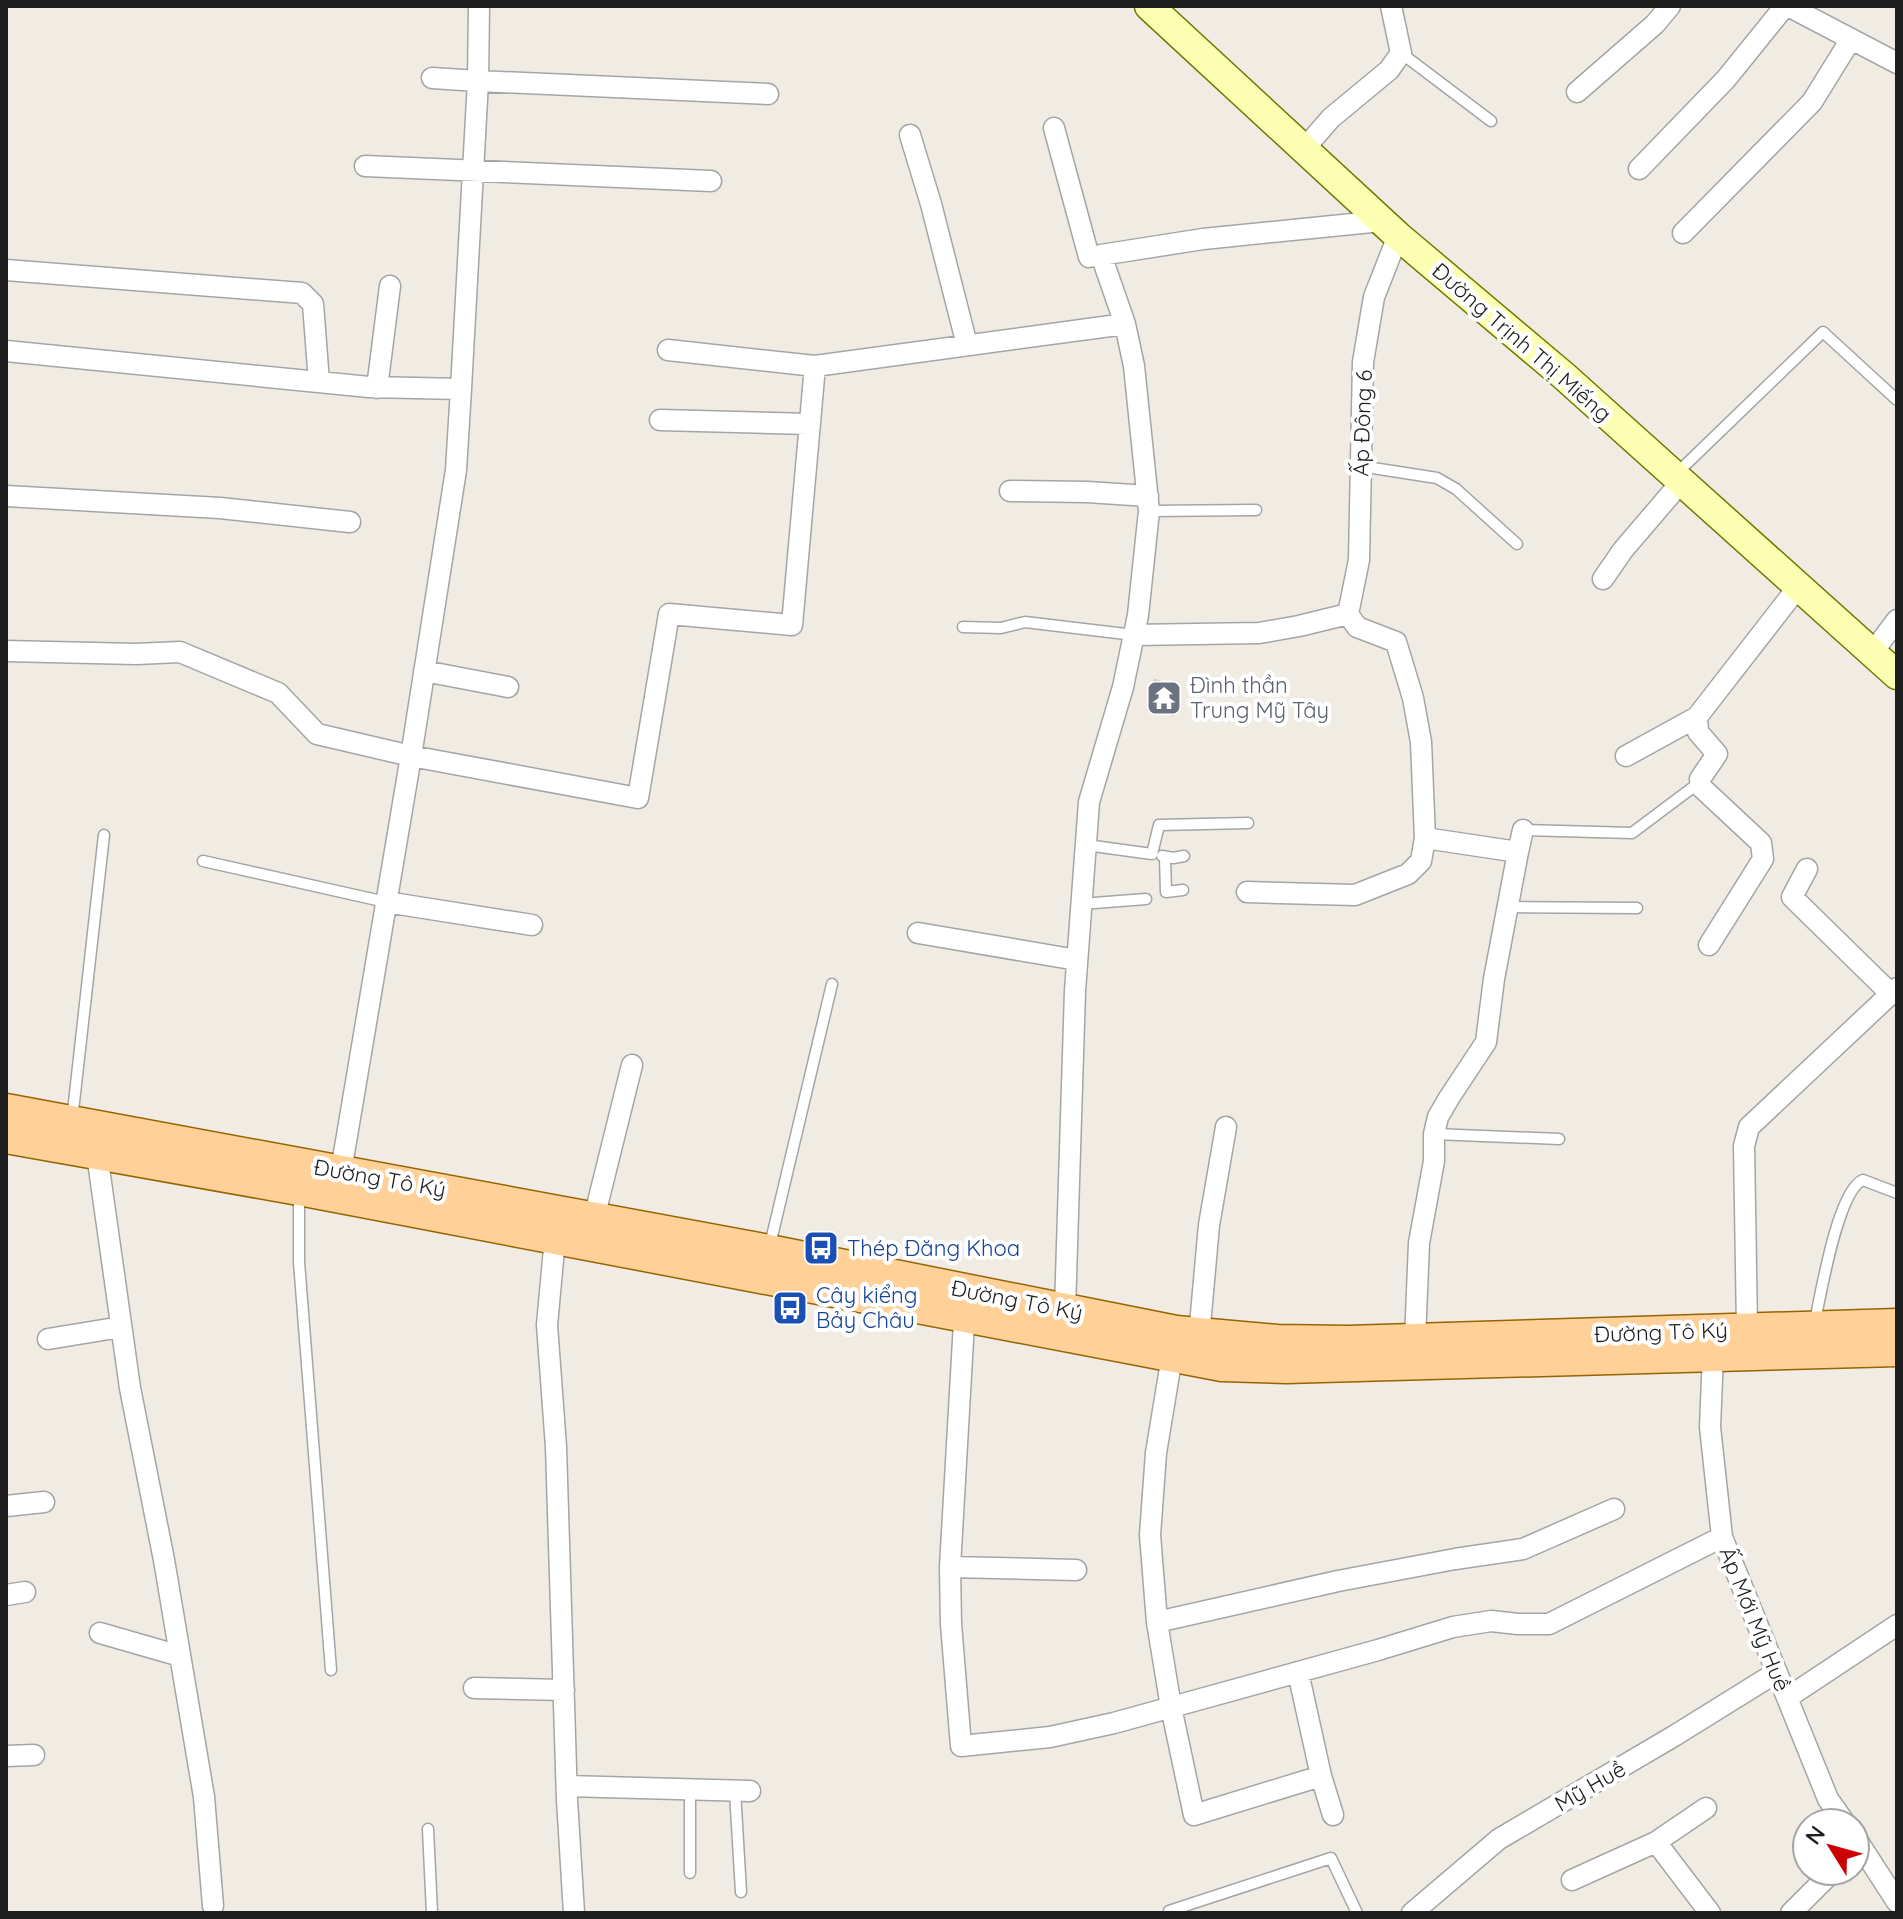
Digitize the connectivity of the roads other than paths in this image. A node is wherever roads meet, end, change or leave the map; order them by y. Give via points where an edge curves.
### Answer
1 (479, 6) edge
2 (1149, 6) edge
3 (1391, 6) edge
4 (1670, 6) edge
5 (1787, 6) edge
6 (1851, 39) junction
7 (1401, 53) junction
8 (1897, 63) edge
9 (432, 78) dead end
10 (478, 81) junction
11 (1577, 92) dead end
12 (768, 94) dead end
13 (1491, 121) dead end
14 (1054, 128) dead end
15 (910, 135) dead end
16 (1304, 149) junction
17 (365, 166) dead end
18 (1639, 169) dead end
19 (473, 170) junction
20 (711, 181) dead end
21 (1390, 228) junction
22 (1683, 233) dead end
23 (1101, 255) junction
24 (6, 270) edge
25 (390, 286) dead end
26 (1125, 324) junction
27 (967, 345) junction
28 (668, 350) dead end
29 (6, 351) edge
30 (815, 366) junction
31 (319, 382) junction
32 (377, 388) junction
33 (461, 389) junction
34 (1897, 400) edge
35 (660, 420) dead end
36 (810, 424) junction
37 (1360, 466) junction
38 (1678, 478) junction
39 (1010, 491) dead end
40 (6, 496) edge
41 (1148, 503) junction
42 (1256, 510) dead end
43 (350, 522) dead end
44 (1517, 544) dead end
45 (1603, 579) dead end
46 (1798, 587) junction
47 (1348, 614) junction
48 (1897, 620) edge
49 (963, 627) dead end
50 (1134, 635) junction
51 (6, 651) edge
52 (1872, 653) junction
53 (424, 671) junction
54 (1897, 675) edge
55 (508, 687) dead end
56 (1697, 717) junction
57 (411, 756) junction
58 (1626, 756) dead end
59 (1700, 782) junction
60 (1248, 823) dead end
61 (1523, 830) joint
62 (104, 835) dead end
63 (1425, 838) junction
64 (1086, 845) junction
65 (1518, 852) junction
66 (1152, 854) junction
67 (1184, 856) dead end
68 (1165, 857) junction
69 (203, 861) dead end
70 (1807, 869) dead end
71 (1183, 890) dead end
72 (1247, 892) dead end
73 (1146, 899) dead end
74 (386, 902) junction
75 (1081, 904) junction
76 (1507, 907) junction
77 (1637, 908) dead end
78 (532, 925) dead end
79 (918, 933) dead end
80 (1709, 945) dead end
81 (1077, 960) junction
82 (832, 984) dead end
83 (1894, 991) edge
84 (632, 1065) dead end
85 (6, 1110) edge
86 (72, 1122) junction
87 (1226, 1127) dead end
88 (1434, 1134) junction
89 (6, 1137) edge
90 (1559, 1139) dead end
91 (97, 1154) junction
92 (341, 1171) junction
93 (299, 1189) junction
94 (1897, 1193) edge
95 (594, 1218) junction
96 (555, 1238) junction
97 (769, 1251) junction
98 (965, 1303) junction
99 (1064, 1322) junction
100 (1897, 1325) edge
101 (121, 1327) junction
102 (1814, 1327) junction
103 (1747, 1328) junction
104 (1199, 1336) junction
105 (48, 1339) dead end
106 (1415, 1340) junction
107 (1897, 1350) edge
108 (1713, 1354) junction
109 (1172, 1356) junction
110 (44, 1502) dead end
111 (6, 1506) edge
112 (1614, 1509) dead end
113 (1722, 1537) junction
114 (950, 1567) junction
115 (1076, 1570) dead end
116 (1157, 1622) junction
117 (1897, 1625) edge
118 (100, 1633) dead end
119 (180, 1656) junction
120 (331, 1670) dead end
121 (1298, 1672) junction
122 (1777, 1672) junction
123 (474, 1688) dead end
124 (564, 1690) junction
125 (1787, 1698) junction
126 (1171, 1707) junction
127 (34, 1755) dead end
128 (6, 1756) edge
129 (1321, 1776) junction
130 (567, 1786) junction
131 (690, 1790) junction
132 (742, 1791) joint
133 (1834, 1807) edge
134 (1706, 1808) dead end
135 (1333, 1815) dead end
136 (428, 1829) dead end
137 (1656, 1842) junction
138 (1871, 1869) edge
139 (690, 1873) dead end
140 (1572, 1880) dead end
141 (1817, 1887) edge
142 (741, 1892) dead end
143 (1897, 1902) edge
144 (213, 1906) dead end
145 (1169, 1911) dead end
146 (432, 1913) edge
147 (574, 1913) edge
148 (1357, 1913) edge
149 (1412, 1913) edge
150 (1710, 1913) edge
151 (1791, 1913) edge

1 - 10 street
2 - 16 main road, Đường Trịnh Thị Miếng
3 - 7 street
4 - 11 street
5 - 6 street
5 - 18 street
6 - 8 street
6 - 22 street via 1812,102
7 - 13 lane
7 - 16 street
9 - 10 street
10 - 12 street
10 - 19 street
14 - 23 street via 1089,257
15 - 27 street
16 - 21 main road, Đường Trịnh Thị Miếng
17 - 19 street
19 - 20 street
19 - 33 street
21 - 23 street via 1203,239
21 - 37 street, Ấp Đông 6 via 1363,362
21 - 38 main road, Đường Trịnh Thị Miếng
23 - 26 street
24 - 31 street via 302,293 313,304
25 - 32 street
26 - 27 street
26 - 41 street
27 - 30 street
28 - 30 street
29 - 31 street
30 - 36 street
31 - 32 street
32 - 33 street
33 - 53 street via 456,470
34 - 38 lane via 1823,332
35 - 36 street
36 - 57 street via 792,625 669,614 638,798
37 - 44 lane via 1437,478
37 - 47 street, Ấp Đông 6 via 1359,560
38 - 45 street
38 - 46 main road, Đường Trịnh Thị Miếng
39 - 41 street via 1087,492
40 - 43 street via 220,508
41 - 42 lane
41 - 50 street
46 - 52 main road, Đường Trịnh Thị Miếng
46 - 56 street
47 - 50 street via 1259,633
47 - 63 street via 1357,627 1396,642 1421,742
48 - 52 street
49 - 50 lane via 1001,628 1025,622
50 - 64 street via 1089,802
51 - 57 street via 180,652 278,693 317,734
52 - 54 main road, Đường Trịnh Thị Miếng
53 - 55 street
53 - 57 street
56 - 58 street
56 - 59 street via 1698,732 1717,754
57 - 74 street
59 - 61 lane via 1632,833
59 - 80 street via 1761,843 1763,852
60 - 66 lane via 1159,825
61 - 65 street
62 - 86 lane
63 - 65 street
63 - 72 street via 1421,861 1408,874 1355,895
64 - 66 lane
64 - 75 street
65 - 76 street
66 - 68 lane
67 - 68 lane
68 - 71 lane via 1166,892
69 - 74 lane
70 - 83 street via 1792,897
73 - 75 lane
74 - 78 street
74 - 92 street
75 - 81 street
76 - 77 lane
76 - 88 street via 1486,1042 1438,1117
79 - 81 street
81 - 99 street
82 - 97 lane
83 - 103 street via 1749,1127 1744,1146
84 - 95 street
85 - 86 main road, Đường Tô Ký
86 - 92 main road, Đường Tô Ký
87 - 104 street via 1209,1225
88 - 90 lane
88 - 106 street via 1419,1243
89 - 91 main road, Đường Tô Ký
91 - 93 main road, Đường Tô Ký
91 - 101 street
92 - 95 main road, Đường Tô Ký
93 - 96 main road, Đường Tô Ký
93 - 120 lane via 299,1262
94 - 102 lane via 1863,1180 1852,1185 1840,1214
95 - 97 main road, Đường Tô Ký
96 - 98 main road, Đường Tô Ký
96 - 124 street via 547,1325
97 - 98 main road, Đường Tô Ký
98 - 99 main road, Đường Tô Ký
98 - 114 street
99 - 104 main road, Đường Tô Ký
99 - 109 main road, Đường Tô Ký
100 - 102 main road, Đường Tô Ký
101 - 105 street
101 - 119 street
102 - 103 main road, Đường Tô Ký
103 - 106 main road, Đường Tô Ký
104 - 106 main road, Đường Tô Ký
107 - 108 main road, Đường Tô Ký
108 - 109 main road, Đường Tô Ký via 1286,1367 1222,1365
108 - 113 street, Ấp Mới Mỹ Huề via 1710,1427
109 - 116 street via 1156,1453 1150,1535
110 - 111 street
112 - 116 street via 1523,1549 1338,1581
113 - 121 street via 1549,1624 1491,1621 1453,1627
113 - 122 street, Ấp Mới Mỹ Huề
114 - 115 street
114 - 126 street via 961,1746 1050,1737
116 - 126 street
117 - 125 street
118 - 119 street
119 - 144 street via 204,1797
121 - 126 street
121 - 129 street
122 - 125 street, Ấp Mới Mỹ Huề
122 - 149 street, Mỹ Huề via 1499,1839
123 - 124 street
124 - 130 street
125 - 133 street, Ấp Mới Mỹ Huề
126 - 129 street via 1194,1815
127 - 128 street
129 - 135 street
130 - 131 street
130 - 147 street
131 - 132 street
131 - 139 lane
132 - 142 lane
134 - 137 street
136 - 146 lane
137 - 140 street
137 - 150 street
138 - 143 street
141 - 151 street
145 - 148 lane via 1331,1858

